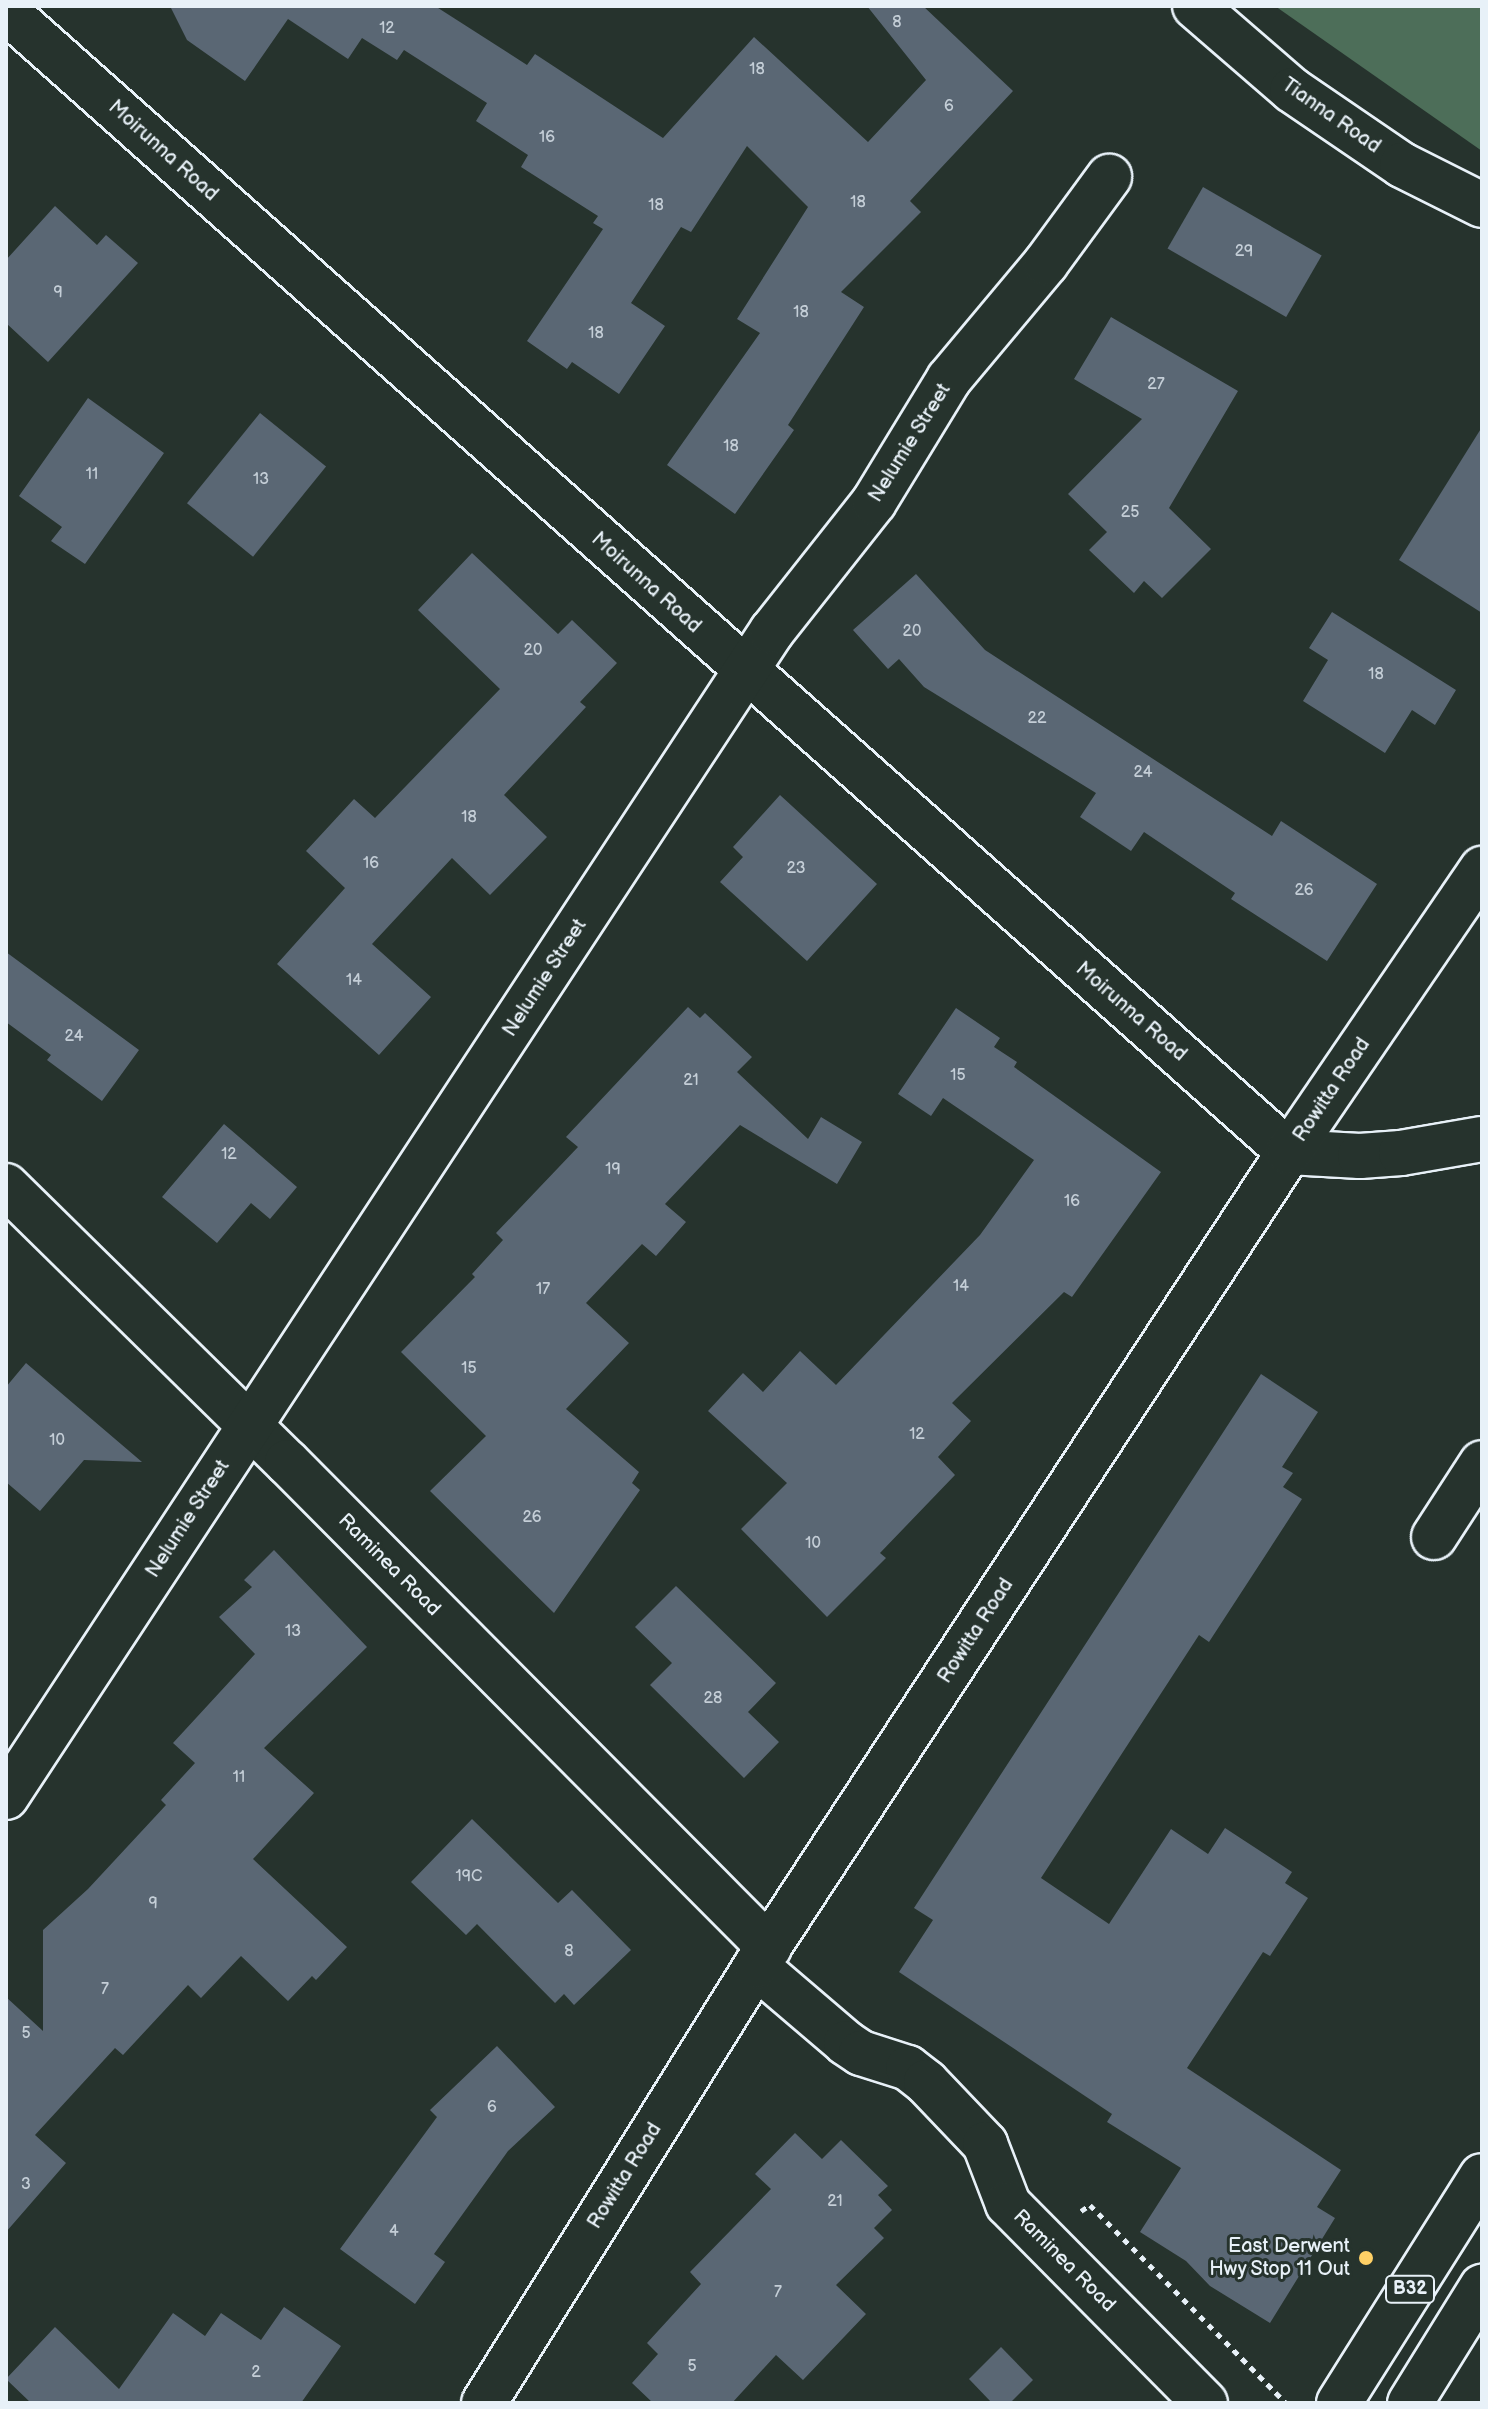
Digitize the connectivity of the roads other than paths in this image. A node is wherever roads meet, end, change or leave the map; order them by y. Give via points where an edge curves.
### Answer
1 (1195, 6) edge
2 (6, 11) edge
3 (1109, 177) dead end
4 (1482, 205) edge
5 (747, 673) junction
6 (1482, 869) edge
7 (1482, 1139) edge
8 (1289, 1152) junction
9 (6, 1186) edge
10 (250, 1425) junction
11 (1482, 1463) edge
12 (1434, 1537) dead end
13 (6, 1797) edge
14 (763, 1956) junction
15 (1482, 2176) edge
16 (1482, 2287) edge
17 (484, 2403) edge
18 (1205, 2403) edge
19 (1339, 2403) edge
20 (1410, 2403) edge

1 - 4 street, Tianna Road via 1314,106 1402,165
2 - 5 street, Moirunna Road
3 - 5 street, Nelumie Street via 1046,263 949,379 874,502 780,619
5 - 8 street, Moirunna Road
5 - 10 street, Nelumie Street
6 - 8 street, Rowitta Road
7 - 8 street via 1360,1156
8 - 14 street, Rowitta Road
9 - 10 street, Raminea Road
10 - 13 street, Nelumie Street
10 - 14 street, Raminea Road
11 - 12 street
14 - 17 street, Rowitta Road
14 - 18 street, Raminea Road via 846,2043 908,2068 926,2082 985,2144 1008,2204
15 - 19 street, B32
16 - 20 street

